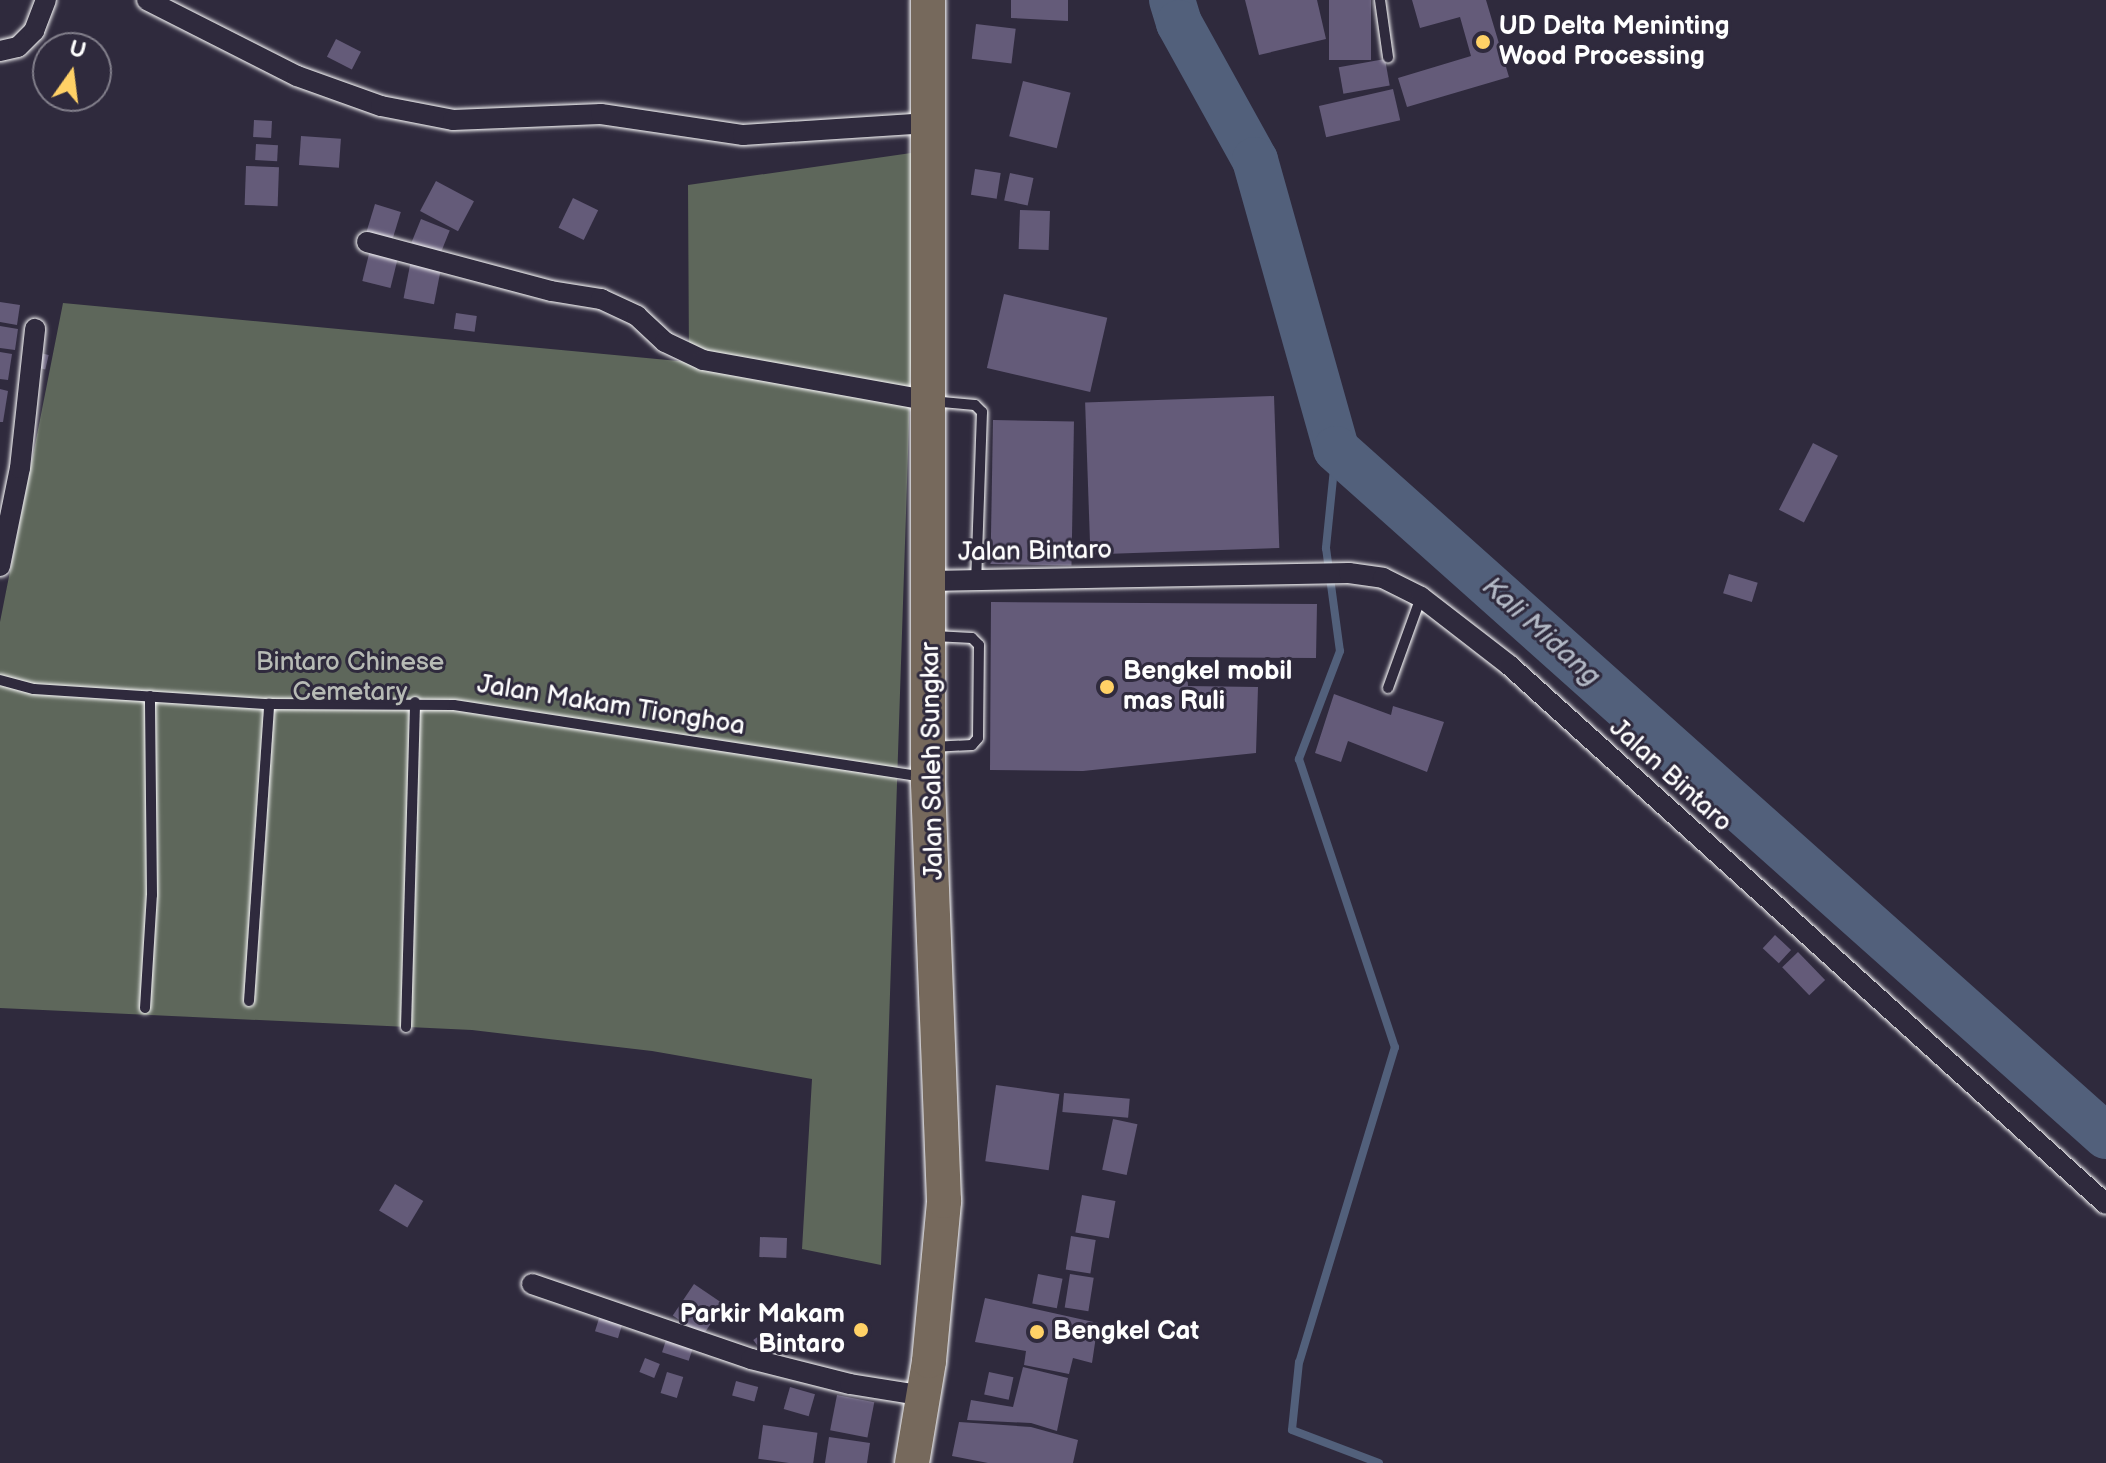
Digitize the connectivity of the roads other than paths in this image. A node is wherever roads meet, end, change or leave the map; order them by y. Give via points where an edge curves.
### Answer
1 (46, 0) edge
2 (147, 0) edge
3 (911, 0) edge
4 (928, 0) edge
5 (1380, 0) edge
6 (0, 51) edge
7 (928, 57) junction
8 (1388, 57) dead end
9 (929, 123) junction
10 (367, 242) dead end
11 (35, 329) dead end
12 (930, 401) junction
13 (10, 467) edge
14 (0, 566) edge
15 (976, 580) junction
16 (929, 581) junction
17 (1421, 597) junction
18 (932, 636) junction
19 (0, 680) edge
20 (1388, 688) dead end
21 (150, 696) junction
22 (415, 702) junction
23 (269, 704) junction
24 (929, 763) junction
25 (249, 1001) dead end
26 (145, 1008) dead end
27 (406, 1027) dead end
28 (2106, 1204) edge
29 (532, 1284) dead end
30 (924, 1396) junction
31 (912, 1463) edge

1 - 6 street via 34,31 18,47
2 - 9 street via 297,76 381,106 453,120 601,114 757,135
3 - 7 highway, Jalan Saleh Sungkar
4 - 7 highway, Jalan Saleh Sungkar
5 - 8 lane
7 - 9 highway, Jalan Saleh Sungkar
9 - 12 highway, Jalan Saleh Sungkar
10 - 12 street via 551,291 601,299 637,316 665,342 703,360
11 - 13 street
12 - 15 lane via 975,405 982,412
12 - 16 highway, Jalan Saleh Sungkar
13 - 14 street
15 - 16 street, Jalan Bintaro
15 - 17 street, Jalan Bintaro via 1349,573 1383,578
16 - 18 highway, Jalan Saleh Sungkar
17 - 20 lane
17 - 28 street, Jalan Bintaro via 1509,665
18 - 24 highway, Jalan Saleh Sungkar
18 - 24 lane, Jalan Makam Tionghoa via 972,638 979,645 978,738
19 - 21 lane, Jalan Makam Tionghoa via 34,689
21 - 23 lane, Jalan Makam Tionghoa
21 - 26 lane via 152,895
22 - 23 lane, Jalan Makam Tionghoa via 386,707
22 - 24 lane, Jalan Makam Tionghoa
22 - 27 lane
23 - 25 lane
24 - 30 highway, Jalan Saleh Sungkar via 944,1201
29 - 30 street via 751,1359
30 - 31 highway, Jalan Saleh Sungkar

